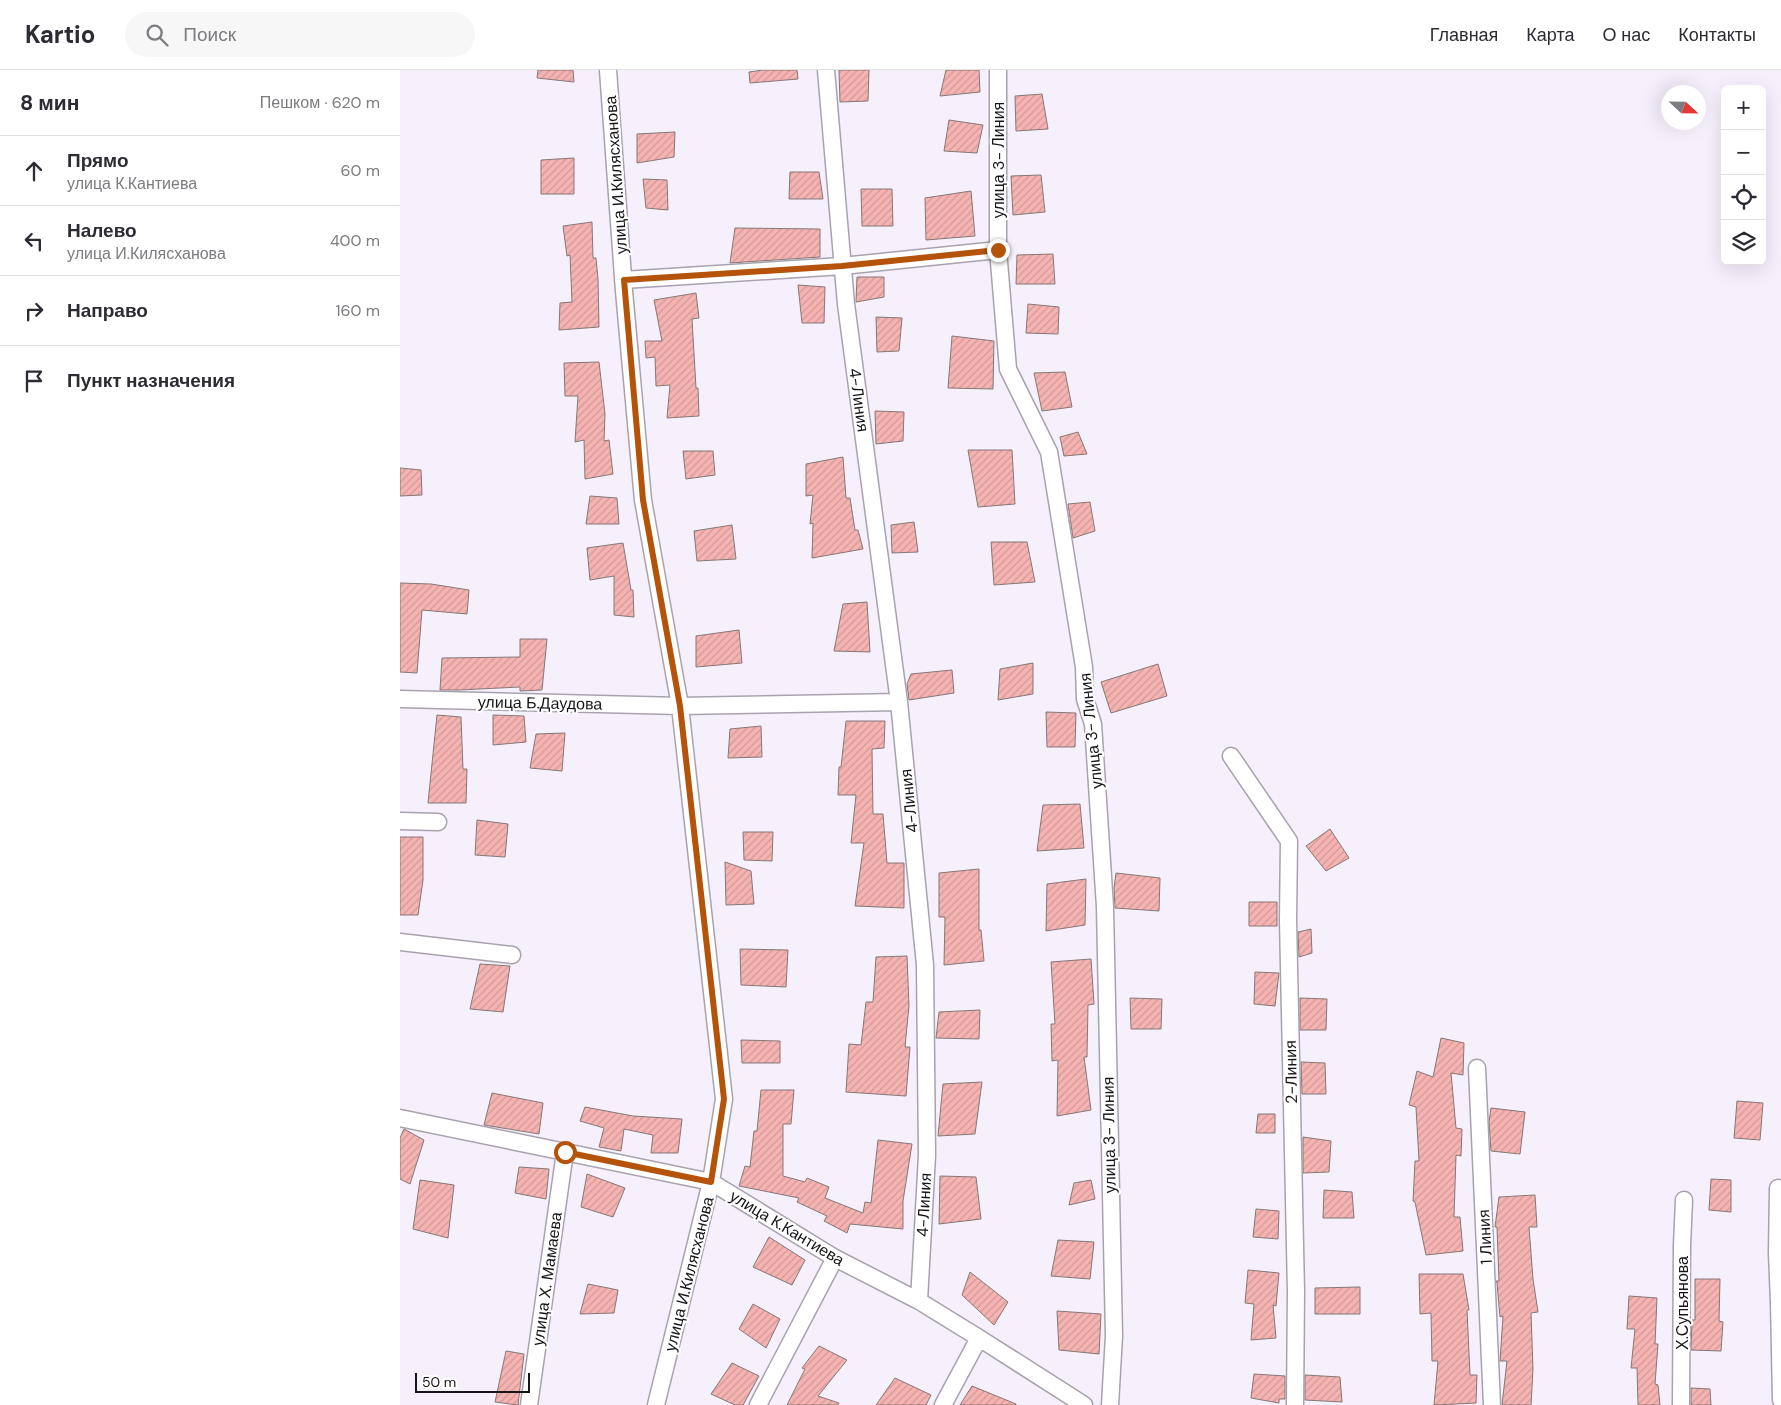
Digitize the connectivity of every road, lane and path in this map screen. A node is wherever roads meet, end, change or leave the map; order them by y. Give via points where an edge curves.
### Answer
1 (608, 70) edge
2 (826, 70) edge
3 (998, 70) edge
4 (998, 250) junction
5 (842, 266) junction
6 (624, 280) junction
7 (400, 699) edge
8 (899, 702) junction
9 (680, 706) junction
10 (1230, 756) dead end
11 (400, 821) edge
12 (438, 822) dead end
13 (400, 942) edge
14 (512, 955) dead end
15 (1477, 1068) dead end
16 (400, 1118) edge
17 (565, 1152) junction
18 (711, 1182) junction
19 (1778, 1188) dead end
20 (1684, 1200) dead end
21 (835, 1258) junction
22 (919, 1302) junction
23 (979, 1338) junction
24 (1781, 1400) edge
25 (529, 1405) edge
26 (656, 1405) edge
27 (758, 1405) edge
28 (943, 1405) edge
29 (1084, 1405) edge
30 (1110, 1405) edge
31 (1294, 1405) edge
32 (1492, 1405) edge
33 (1681, 1405) edge

1 - 6 street, улица И.Килясханова
2 - 5 street, 4-Линия
3 - 4 street, улица 3- Линия
4 - 5 street
4 - 30 street, улица 3- Линия via 1008,370 1049,452 1084,667 1085,699 1093,724 1105,927 1114,1336
5 - 6 street
5 - 8 street, 4-Линия
6 - 9 street, улица И.Килясханова via 643,500
7 - 9 street, улица Б.Даудова
8 - 9 street, улица Б.Даудова
8 - 22 street, 4-Линия via 925,965 927,1155
9 - 18 street, улица И.Килясханова via 724,1099
10 - 31 street, 2-Линия via 1289,841 1296,1292
11 - 12 street
13 - 14 street
15 - 32 street, 1 Линия
16 - 17 street, улица К.Кантиева
17 - 18 street, улица К.Кантиева
17 - 25 street, улица Х. Мамаева
18 - 21 street, улица К.Кантиева
18 - 26 street, улица И.Килясханова
19 - 24 street via 1776,1253
20 - 33 street, Х.Супьянова
21 - 22 street, улица К.Кантиева
21 - 27 street
22 - 23 street, улица К.Кантиева
23 - 28 street
23 - 29 street, улица К.Кантиева

